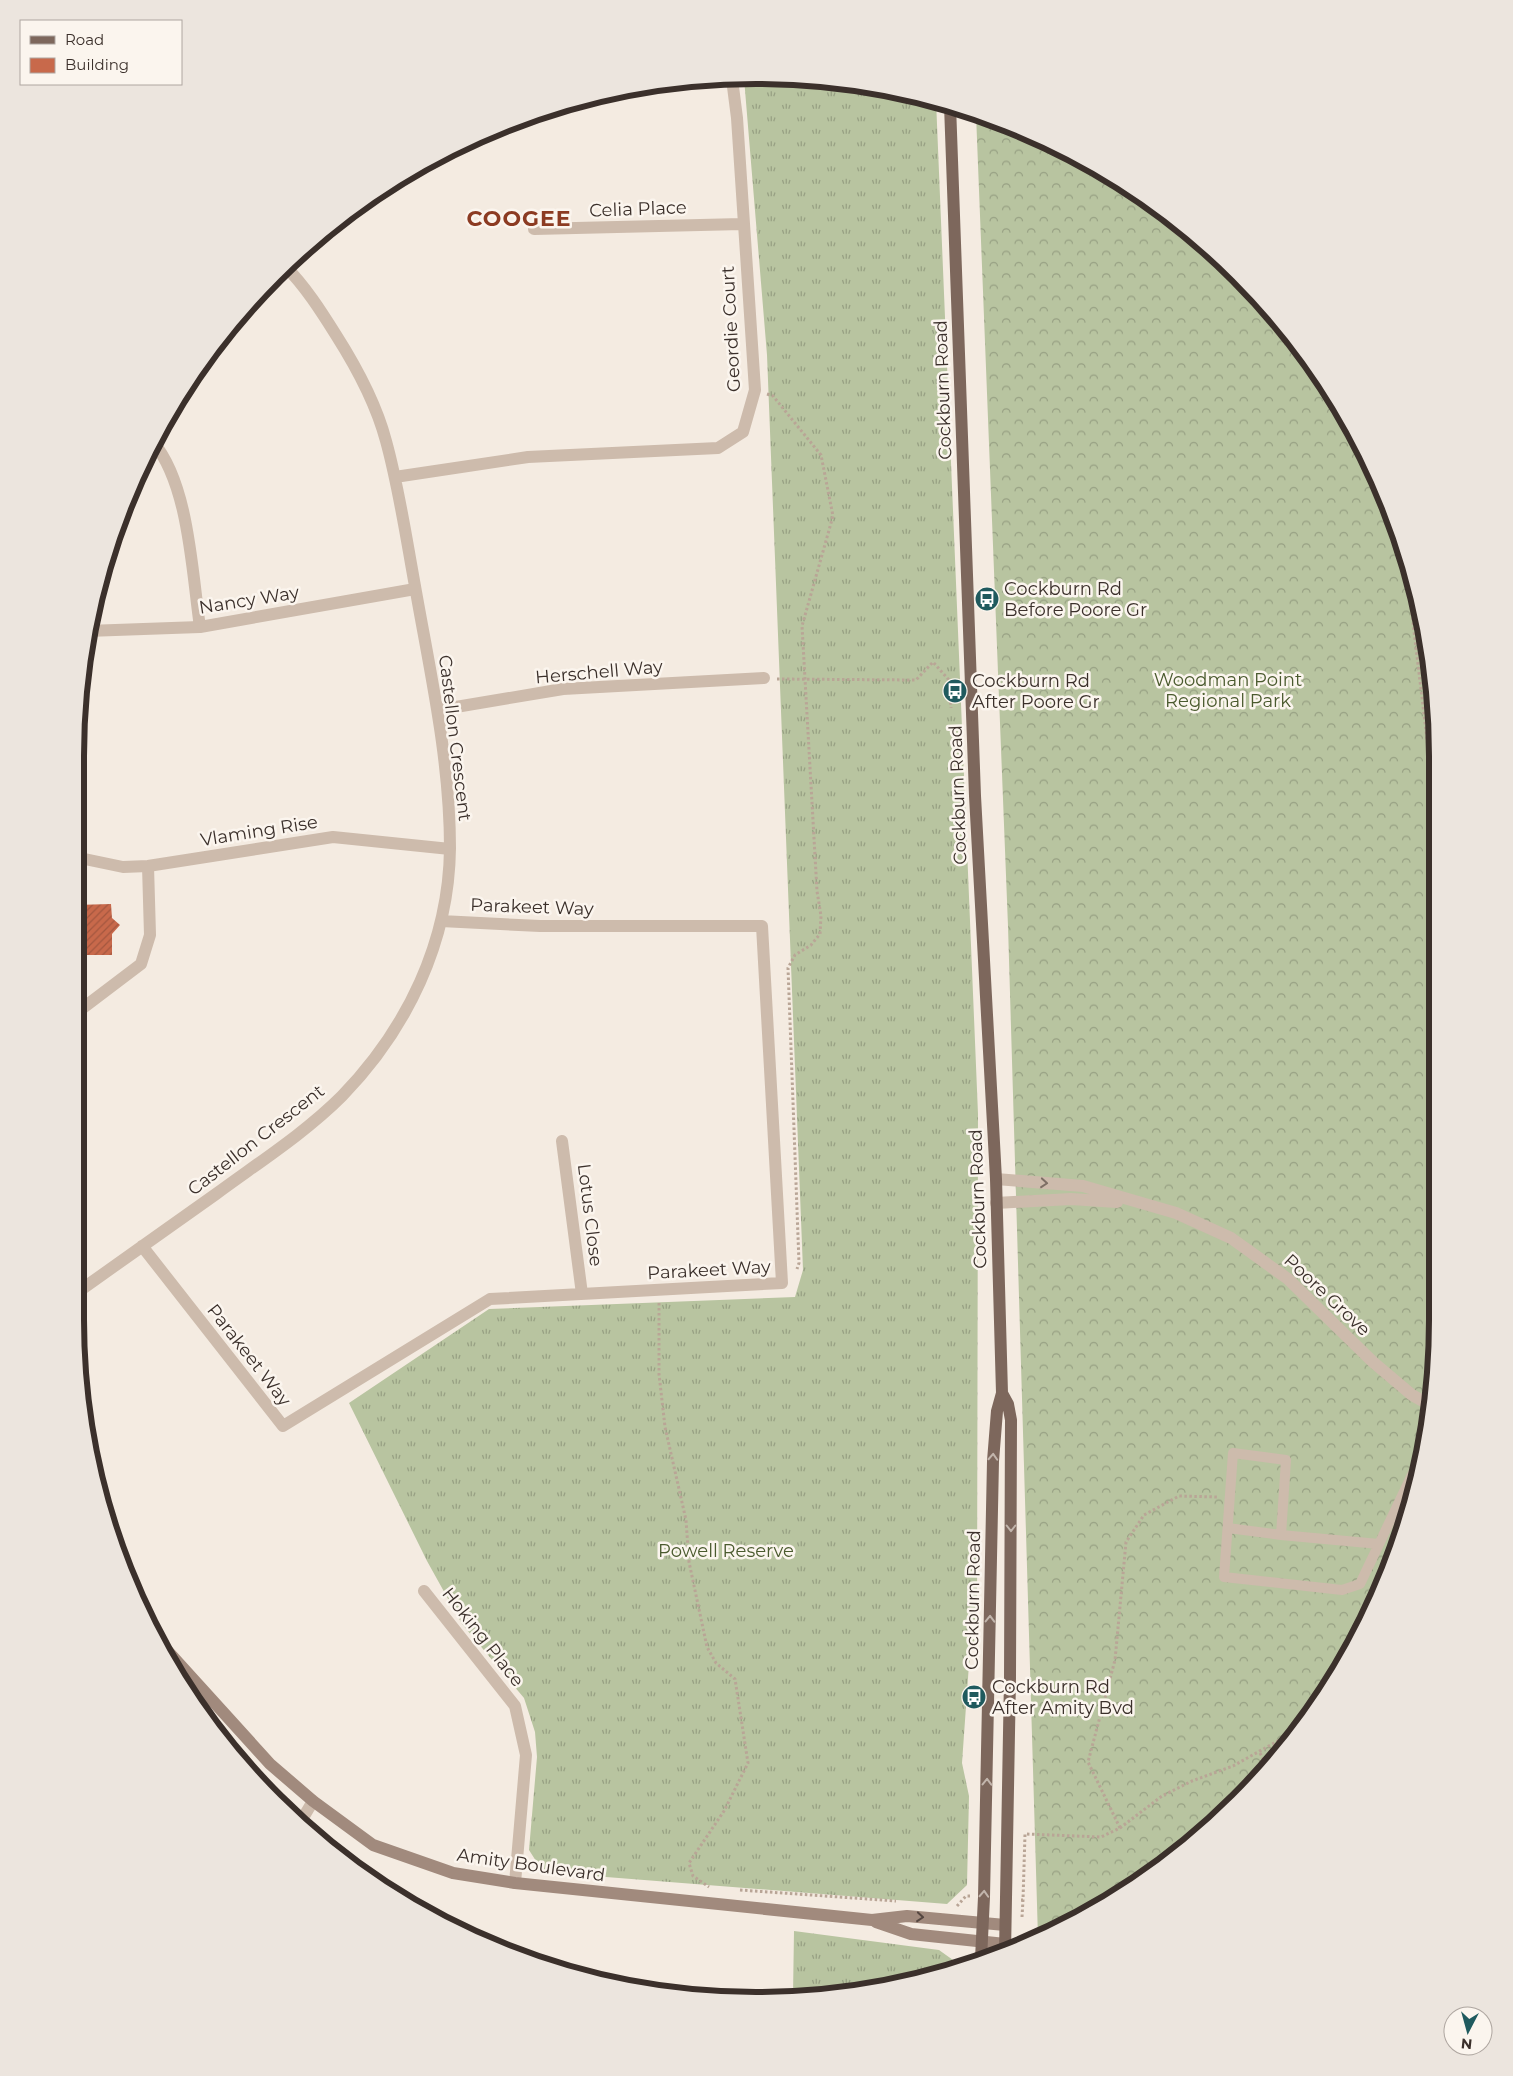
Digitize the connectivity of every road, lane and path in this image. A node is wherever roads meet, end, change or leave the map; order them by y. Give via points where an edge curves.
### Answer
1 (733, 85) edge
2 (950, 113) edge
3 (742, 224) junction
4 (534, 229) dead end
5 (291, 272) edge
6 (159, 448) edge
7 (395, 477) junction
8 (416, 590) junction
9 (1410, 601) edge
10 (200, 627) junction
11 (96, 631) edge
12 (764, 678) joint
13 (951, 708) dead end
14 (438, 710) junction
15 (1429, 756) edge
16 (450, 849) junction
17 (84, 859) edge
18 (148, 866) junction
19 (440, 921) junction
20 (84, 1007) edge
21 (562, 1141) dead end
22 (996, 1179) junction
23 (996, 1203) junction
24 (1137, 1203) junction
25 (142, 1246) junction
26 (84, 1288) edge
27 (582, 1294) junction
28 (1002, 1393) junction
29 (1424, 1402) edge
30 (1409, 1481) edge
31 (1230, 1498) junction
32 (1228, 1528) junction
33 (1281, 1535) junction
34 (1379, 1544) junction
35 (424, 1591) dead end
36 (188, 1679) edge
37 (1282, 1739) edge
38 (1260, 1753) junction
39 (1264, 1760) edge
40 (312, 1801) junction
41 (304, 1816) edge
42 (1120, 1828) junction
43 (515, 1883) junction
44 (1005, 1899) junction
45 (872, 1920) junction
46 (982, 1923) junction
47 (1005, 1925) junction
48 (980, 1942) junction
49 (1005, 1945) edge
50 (999, 1947) edge
51 (981, 1954) edge

1 - 3 street, Geordie Court
2 - 22 main road, Cockburn Road via 979,898
3 - 4 street, Celia Place
3 - 7 street, Geordie Court via 754,390 743,432 718,448 528,457
5 - 7 street, Castellon Crescent via 322,313 370,396 386,438
6 - 10 street via 181,499
7 - 8 street, Castellon Crescent
8 - 10 street, Nancy Way
8 - 14 street, Castellon Crescent
9 - 15 path
10 - 11 street, Nancy Way
12 - 13 path via 916,680 933,662 950,680
12 - 14 street, Herschell Way via 563,690
14 - 16 street, Castellon Crescent via 448,791
16 - 18 street, Vlaming Rise via 334,837
16 - 19 street, Castellon Crescent
17 - 18 street, Vlaming Rise via 123,866
18 - 20 street via 150,934 141,964
19 - 25 street, Castellon Crescent via 430,959 406,1010 393,1032 341,1096 251,1169
19 - 27 street, Parakeet Way via 540,926 762,926 782,1283
21 - 27 street, Lotus Close
22 - 23 main road, Cockburn Road
22 -> 24 street, Poore Grove via 1083,1186
23 - 24 street, Poore Grove via 1071,1199
23 - 28 main road, Cockburn Road
24 - 29 street, Poore Grove via 1176,1213 1231,1238 1288,1279 1373,1362
25 - 26 street, Castellon Crescent
25 - 27 street, Parakeet Way via 282,1426 490,1299
28 -> 44 main road, Cockburn Road via 1011,1420
46 -> 28 main road, Cockburn Road via 993,1462 996,1418
30 - 34 lane
31 - 32 lane
31 - 33 lane via 1233,1453 1286,1460
31 - 42 path via 1179,1496 1144,1515 1126,1542 1115,1660 1088,1762
32 - 33 lane
32 - 34 lane via 1224,1577 1342,1590 1360,1584
33 - 34 lane
35 - 43 street, Hoking Place via 515,1706 526,1755
36 - 40 street, Amity Boulevard via 270,1764
37 - 38 path
38 - 39 path
38 - 42 path via 1162,1796
40 - 41 street
40 - 43 street, Amity Boulevard via 373,1845 453,1873
42 - 44 path via 1101,1837 1025,1834 1023,1900
43 - 45 street, Amity Boulevard
44 - 47 main road, Cockburn Road
45 -> 46 street, Amity Boulevard via 907,1916
45 - 48 street, Amity Boulevard via 911,1934
46 - 47 street, Amity Boulevard
46 - 48 main road, Cockburn Road
47 - 49 main road, Cockburn Road
48 - 50 street, Amity Boulevard
48 - 51 main road, Cockburn Road

